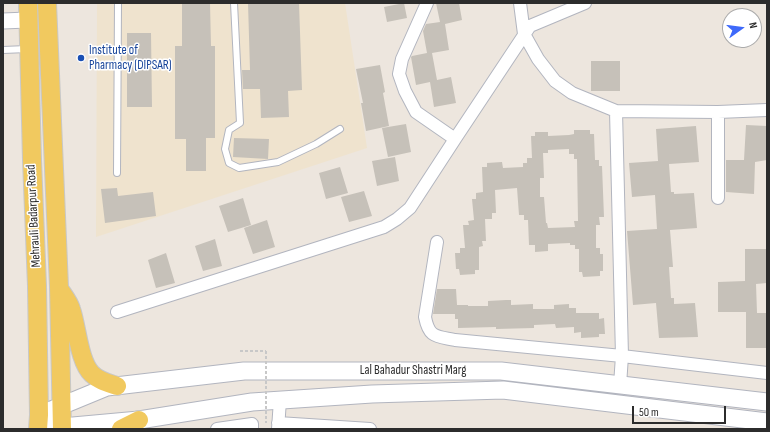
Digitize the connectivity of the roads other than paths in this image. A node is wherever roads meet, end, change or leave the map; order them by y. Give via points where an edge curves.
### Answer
1 (46, 3) edge
2 (118, 3) edge
3 (234, 3) edge
4 (427, 3) edge
5 (520, 3) edge
6 (585, 3) edge
7 (27, 11) edge
8 (3, 21) edge
9 (524, 34) junction
10 (28, 49) junction
11 (3, 50) edge
12 (767, 110) edge
13 (616, 111) junction
14 (718, 112) junction
15 (340, 129) dead end
16 (456, 139) junction
17 (117, 173) dead end
18 (718, 198) dead end
19 (437, 242) dead end
20 (59, 287) junction
21 (117, 312) dead end
22 (622, 356) junction
23 (767, 373) edge
24 (620, 385) junction
25 (117, 386) junction
26 (280, 400) junction
27 (767, 402) edge
28 (62, 406) junction
29 (139, 420) junction
30 (38, 422) edge
31 (767, 422) edge
32 (274, 425) edge
33 (62, 428) edge
34 (330, 428) edge
35 (121, 429) edge
36 (217, 429) edge
37 (252, 429) edge
38 (366, 429) edge
39 (370, 429) edge

1 - 20 main road, Mehrauli Badarpur Road
2 - 17 lane
3 - 15 lane via 240,123 229,130 225,148 229,163 239,168 278,162
4 - 16 street via 402,59 399,74 416,112
5 - 9 street
6 - 9 street via 530,26
7 - 8 street
7 - 10 main road, Mehrauli Badarpur Road
9 - 13 street via 538,59 555,81 572,93
9 - 16 street
10 - 11 lane
10 - 30 main road, Mehrauli Badarpur Road via 38,286
12 - 14 street
13 - 14 street
13 - 22 street
14 - 18 street
16 - 21 street via 410,208 384,227
19 - 22 street via 425,317 427,328 434,335 455,340
20 - 25 main road via 71,307 88,369 100,380
20 - 28 main road, Mehrauli Badarpur Road
22 - 23 street
22 - 24 street
24 - 25 main road, Lal Bahadur Shastri Marg via 493,371 244,371
24 - 27 main road, Lal Bahadur Shastri Marg
25 - 28 main road, Lal Bahadur Shastri Marg via 107,387
26 - 29 main road, Lal Bahadur Shastri Marg
26 - 31 main road, Lal Bahadur Shastri Marg via 503,390
26 - 32 street
28 - 30 main road, Lal Bahadur Shastri Marg
28 - 33 main road, Mehrauli Badarpur Road
29 - 33 main road, Lal Bahadur Shastri Marg
29 - 35 main road
30 - 33 main road
32 - 34 street
34 - 38 street
36 - 37 street via 252,424
38 - 39 street

